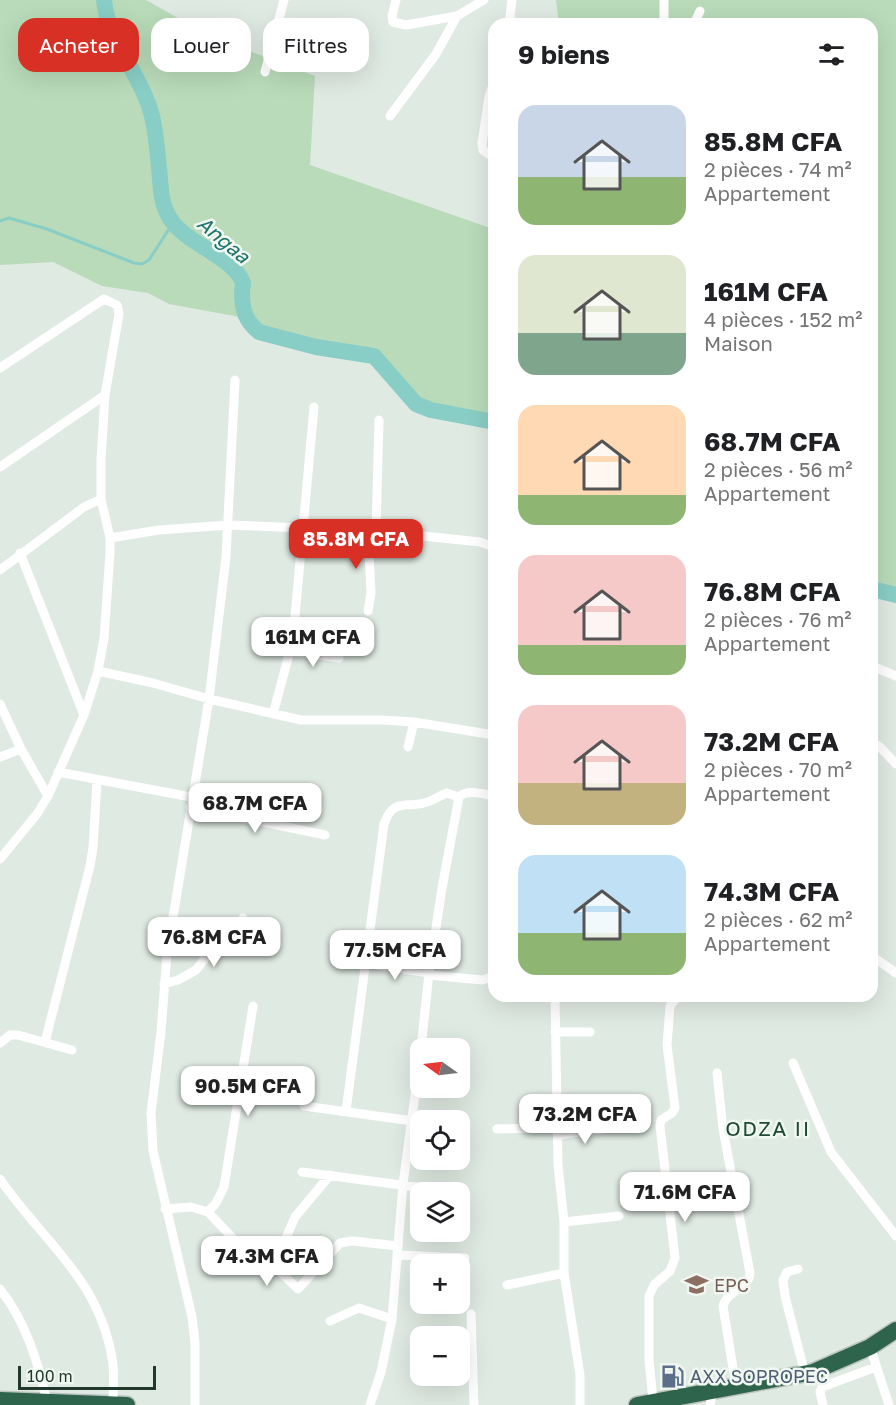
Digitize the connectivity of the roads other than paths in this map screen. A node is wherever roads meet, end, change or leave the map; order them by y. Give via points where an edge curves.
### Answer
1 (284, 0) edge
2 (396, 0) edge
3 (484, 0) edge
4 (512, 0) edge
5 (664, 0) edge
6 (700, 11) dead end
7 (457, 16) junction
8 (279, 18) edge
9 (510, 18) edge
10 (664, 18) edge
11 (697, 18) edge
12 (488, 104) edge
13 (390, 116) dead end
14 (488, 154) edge
15 (0, 368) edge
16 (235, 380) dead end
17 (105, 395) junction
18 (314, 407) dead end
19 (379, 420) dead end
20 (0, 467) edge
21 (101, 499) junction
22 (229, 525) junction
23 (303, 529) junction
24 (372, 531) junction
25 (110, 538) junction
26 (488, 545) edge
27 (20, 553) junction
28 (0, 570) edge
29 (368, 611) dead end
30 (290, 651) junction
31 (339, 658) dead end
32 (878, 668) edge
33 (98, 671) junction
34 (896, 676) edge
35 (208, 699) junction
36 (0, 704) edge
37 (84, 714) junction
38 (273, 714) junction
39 (414, 722) junction
40 (488, 734) edge
41 (878, 746) edge
42 (408, 747) dead end
43 (21, 749) junction
44 (0, 757) edge
45 (896, 764) edge
46 (58, 772) junction
47 (97, 781) junction
48 (488, 795) edge
49 (48, 796) junction
50 (459, 797) junction
51 (191, 802) junction
52 (325, 835) dead end
53 (0, 859) edge
54 (243, 918) dead end
55 (878, 960) edge
56 (365, 963) junction
57 (896, 973) edge
58 (429, 974) junction
59 (488, 978) edge
60 (164, 984) junction
61 (555, 1002) edge
62 (673, 1002) edge
63 (253, 1006) dead end
64 (555, 1032) junction
65 (590, 1032) dead end
66 (422, 1038) edge
67 (45, 1042) junction
68 (0, 1043) edge
69 (72, 1050) dead end
70 (793, 1063) dead end
71 (717, 1073) dead end
72 (304, 1106) dead end
73 (346, 1111) junction
74 (410, 1120) edge
75 (497, 1128) dead end
76 (609, 1128) dead end
77 (558, 1131) junction
78 (410, 1150) edge
79 (302, 1172) dead end
80 (330, 1175) junction
81 (0, 1179) edge
82 (403, 1184) junction
83 (410, 1185) edge
84 (165, 1209) junction
85 (208, 1212) junction
86 (619, 1216) dead end
87 (564, 1222) junction
88 (896, 1236) edge
89 (397, 1250) junction
90 (431, 1254) edge
91 (274, 1266) junction
92 (798, 1269) dead end
93 (564, 1273) junction
94 (507, 1285) dead end
95 (0, 1289) edge
96 (471, 1314) dead end
97 (392, 1318) junction
98 (330, 1321) dead end
99 (896, 1330) edge
100 (870, 1347) junction
101 (876, 1367) junction
102 (805, 1374) junction
103 (736, 1387) junction
104 (712, 1398) edge
105 (0, 1400) edge
106 (47, 1402) junction
107 (645, 1403) edge
108 (120, 1405) edge
109 (195, 1405) edge
110 (370, 1405) edge
111 (474, 1405) edge
112 (580, 1405) edge
113 (823, 1405) edge
114 (889, 1405) edge

1 - 8 street
2 - 7 street via 392,19 399,24
3 - 7 street
4 - 9 street
5 - 10 street
6 - 11 street
7 - 13 street via 436,54
12 - 14 street via 482,144
15 - 17 street via 106,299 120,309
16 - 22 street
17 - 20 street
17 - 21 street
18 - 23 street
19 - 24 street
21 - 25 street
21 - 27 street
22 - 23 street
22 - 25 street
22 - 35 street
23 - 24 street
23 - 30 street
24 - 26 street
24 - 29 street
25 - 33 street via 105,628
27 - 28 street
27 - 37 street
30 - 31 street
30 - 38 street
32 - 34 street
33 - 35 street
33 - 37 street
35 - 38 street
35 - 51 street
36 - 43 street
37 - 46 street
38 - 39 street via 301,720
39 - 40 street
39 - 42 street
41 - 45 street
43 - 44 street
43 - 49 street
46 - 47 street
46 - 49 street
47 - 51 street
47 - 67 street via 90,866
48 - 50 street via 469,792
49 - 53 street
50 - 56 street via 447,793 422,804 399,805 387,815
50 - 58 street
51 - 52 street
51 - 60 street
54 - 60 street via 196,970
55 - 57 street
56 - 58 street
56 - 73 street
58 - 59 street
58 - 66 street
60 - 84 street via 151,1113 153,1151
61 - 64 street
62 - 107 street via 667,1045 675,1102 672,1113 661,1120 660,1126 675,1258 670,1271 654,1285 649,1296
63 - 85 street via 224,1187
64 - 65 street
64 - 77 street
67 - 68 street via 10,1035
67 - 69 street
70 - 88 street via 831,1152
71 - 103 street via 723,1129 750,1274 747,1283 731,1293 723,1306
72 - 73 street
73 - 74 street
75 - 77 street
76 - 77 street
77 - 87 street
78 - 82 street
79 - 80 street
80 - 82 street
80 - 91 street via 296,1218
81 - 108 street via 91,1294 106,1331
82 - 83 street
82 - 89 street
84 - 85 street via 191,1207
84 - 109 street via 192,1317
85 - 91 street via 248,1254 260,1273
86 - 87 street
87 - 93 street
89 - 90 street
89 - 91 street via 340,1243 298,1289
89 - 97 street
92 - 102 street via 787,1272 783,1280
93 - 94 street
93 - 112 street via 580,1375
95 - 106 street via 33,1350
96 - 111 street
97 - 98 street via 358,1308
97 - 110 street
99 - 100 highway
100 - 101 street
100 - 102 highway
101 - 113 street via 822,1387
101 - 114 street
102 - 103 highway
103 - 104 highway
104 - 107 highway
105 - 106 highway
106 - 108 highway

